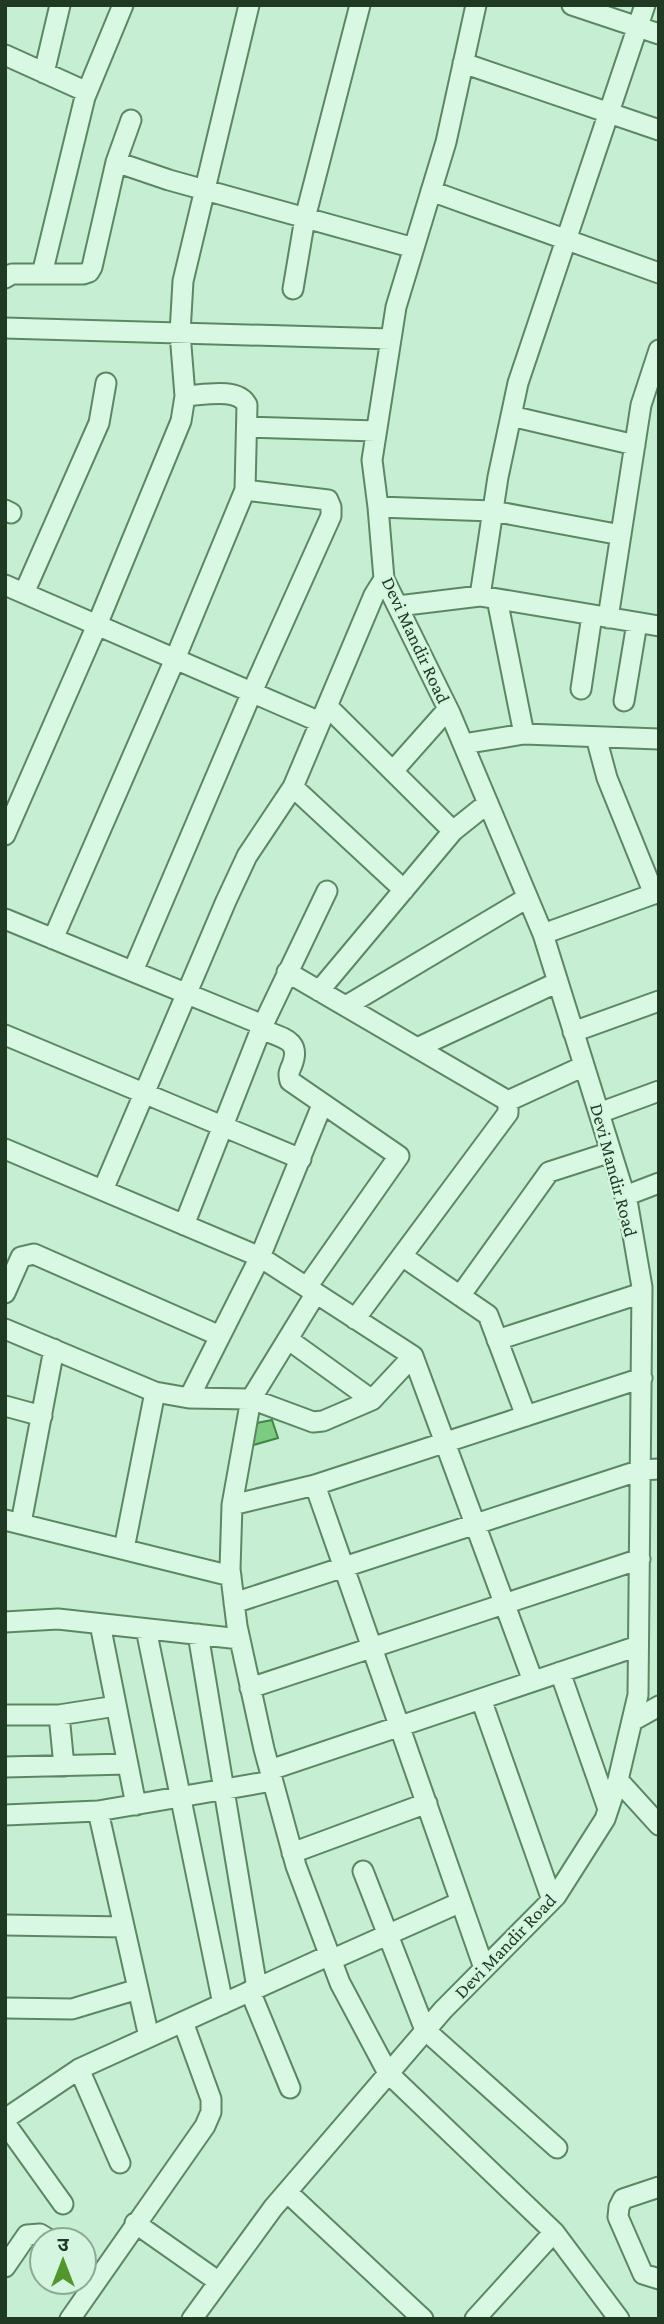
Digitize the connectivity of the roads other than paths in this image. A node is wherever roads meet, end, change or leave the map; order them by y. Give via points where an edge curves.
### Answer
1 (60, 5) edge
2 (123, 5) edge
3 (249, 5) edge
4 (360, 5) edge
5 (476, 5) edge
6 (572, 5) edge
7 (645, 5) edge
8 (638, 27) junction
9 (659, 34) edge
10 (6, 61) edge
11 (463, 63) junction
12 (44, 73) junction
13 (87, 92) junction
14 (609, 113) junction
15 (131, 120) dead end
16 (659, 130) edge
17 (116, 162) junction
18 (205, 190) junction
19 (431, 191) junction
20 (305, 218) junction
21 (566, 240) junction
22 (414, 248) junction
23 (659, 273) edge
24 (42, 274) junction
25 (5, 278) edge
26 (293, 289) dead end
27 (5, 328) edge
28 (180, 333) junction
29 (391, 339) junction
30 (659, 350) edge
31 (106, 383) dead end
32 (186, 396) junction
33 (511, 416) junction
34 (248, 427) junction
35 (376, 431) junction
36 (635, 445) junction
37 (245, 490) junction
38 (378, 508) junction
39 (493, 512) junction
40 (621, 535) junction
41 (384, 579) junction
42 (5, 585) edge
43 (24, 593) junction
44 (489, 598) junction
45 (398, 606) junction
46 (600, 616) junction
47 (637, 622) junction
48 (97, 625) junction
49 (659, 626) edge
50 (175, 659) junction
51 (580, 689) dead end
52 (251, 692) junction
53 (624, 701) dead end
54 (448, 709) junction
55 (324, 714) junction
56 (524, 734) junction
57 (596, 737) junction
58 (659, 739) edge
59 (463, 744) junction
60 (393, 772) junction
61 (293, 787) junction
62 (488, 803) junction
63 (453, 831) junction
64 (5, 835) edge
65 (404, 890) junction
66 (327, 891) dead end
67 (656, 893) edge
68 (527, 898) junction
69 (5, 919) edge
70 (542, 934) junction
71 (53, 939) junction
72 (133, 971) junction
73 (287, 972) junction
74 (558, 982) junction
75 (319, 991) junction
76 (187, 993) junction
77 (659, 1002) edge
78 (346, 1006) junction
79 (262, 1027) junction
80 (573, 1032) junction
81 (5, 1035) edge
82 (417, 1048) junction
83 (584, 1066) junction
84 (659, 1091) edge
85 (144, 1094) junction
86 (508, 1101) junction
87 (322, 1105) junction
88 (599, 1113) junction
89 (222, 1126) junction
90 (5, 1149) edge
91 (611, 1152) junction
92 (301, 1159) junction
93 (659, 1183) edge
94 (103, 1190) junction
95 (625, 1196) junction
96 (184, 1225) junction
97 (402, 1256) junction
98 (261, 1257) junction
99 (312, 1290) junction
100 (5, 1293) edge
101 (642, 1293) junction
102 (460, 1296) junction
103 (355, 1319) junction
104 (5, 1329) edge
105 (220, 1336) junction
106 (289, 1340) junction
107 (497, 1340) junction
108 (54, 1349) junction
109 (413, 1356) junction
110 (642, 1378) junction
111 (155, 1392) junction
112 (189, 1398) junction
113 (251, 1399) junction
114 (372, 1400) junction
115 (5, 1406) edge
116 (41, 1416) junction
117 (526, 1416) junction
118 (445, 1443) junction
119 (650, 1469) edge
120 (315, 1485) junction
121 (232, 1504) junction
122 (13, 1522) edge
123 (475, 1524) junction
124 (124, 1549) junction
125 (640, 1559) junction
126 (343, 1567) junction
127 (231, 1576) junction
128 (234, 1603) junction
129 (505, 1604) junction
130 (5, 1622) edge
131 (100, 1624) junction
132 (146, 1629) junction
133 (198, 1634) junction
134 (240, 1639) junction
135 (638, 1646) junction
136 (372, 1648) junction
137 (560, 1672) junction
138 (533, 1681) junction
139 (250, 1688) junction
140 (481, 1699) junction
141 (116, 1706) junction
142 (659, 1706) edge
143 (5, 1715) edge
144 (59, 1715) junction
145 (634, 1720) junction
146 (400, 1726) junction
147 (128, 1764) junction
148 (64, 1766) junction
149 (5, 1767) edge
150 (271, 1776) junction
151 (618, 1780) junction
152 (224, 1790) junction
153 (181, 1797) junction
154 (427, 1803) junction
155 (136, 1805) junction
156 (608, 1809) junction
157 (98, 1811) junction
158 (5, 1815) edge
159 (659, 1825) edge
160 (292, 1853) junction
161 (363, 1871) dead end
162 (552, 1900) junction
163 (461, 1902) junction
164 (5, 1925) edge
165 (124, 1927) junction
166 (388, 1934) junction
167 (331, 1957) junction
168 (484, 1968) junction
169 (138, 1989) junction
170 (253, 1990) junction
171 (223, 2004) junction
172 (5, 2008) edge
173 (183, 2022) junction
174 (425, 2030) junction
175 (149, 2037) junction
176 (79, 2069) junction
177 (388, 2073) junction
178 (290, 2088) dead end
179 (5, 2121) edge
180 (557, 2148) dead end
181 (120, 2163) dead end
182 (659, 2187) edge
183 (286, 2192) junction
184 (64, 2204) dead end
185 (135, 2223) junction
186 (554, 2232) junction
187 (28, 2235) edge
188 (5, 2267) edge
189 (98, 2267) edge
190 (659, 2279) edge
191 (219, 2282) junction
192 (81, 2296) edge
193 (70, 2319) edge
194 (192, 2319) edge
195 (422, 2319) edge
196 (475, 2319) edge
197 (619, 2319) edge

1 - 12 street
2 - 13 street
3 - 18 street
4 - 20 street
5 - 11 street, Devi Mandir Road
6 - 8 street
7 - 8 street
8 - 9 street
8 - 14 street
10 - 12 street
11 - 14 street
11 - 19 street, Devi Mandir Road
12 - 13 street
13 - 24 street
14 - 16 street
14 - 21 street
15 - 17 street
17 - 18 street
17 - 24 street via 89,272
18 - 20 street
18 - 28 street via 183,281
19 - 21 street
19 - 22 street, Devi Mandir Road
20 - 22 street
20 - 26 street
21 - 23 street
21 - 33 street
22 - 29 street, Devi Mandir Road
24 - 25 street
27 - 28 street
28 - 29 street
28 - 32 street
29 - 35 street, Devi Mandir Road
30 - 36 street via 641,405
31 - 43 street via 99,423
32 - 34 street via 236,394 247,405
32 - 48 street via 181,421
33 - 36 street
33 - 39 street
34 - 35 street
34 - 37 street
35 - 38 street, Devi Mandir Road via 372,460
36 - 40 street
37 - 50 street
37 - 52 street via 328,500 331,507 331,516
38 - 39 street
38 - 41 street, Devi Mandir Road
39 - 40 street
39 - 44 street
40 - 46 street
41 - 45 street, Devi Mandir Road
41 - 55 street
42 - 43 street
43 - 48 street
44 - 45 street
44 - 46 street
44 - 56 street
45 - 54 street, Devi Mandir Road
46 - 47 street
46 - 51 street
47 - 49 street
47 - 53 street
48 - 50 street
48 - 64 street
50 - 52 street
50 - 71 street
52 - 55 street
52 - 72 street
54 - 59 street, Devi Mandir Road
54 - 60 street
55 - 60 street
55 - 61 street
56 - 57 street
56 - 59 street
57 - 58 street
57 - 67 street via 607,779
59 - 62 street, Devi Mandir Road
60 - 63 street
61 - 65 street
61 - 76 street via 247,856
62 - 63 street
62 - 68 street, Devi Mandir Road
63 - 65 street
65 - 75 street
66 - 73 street
67 - 70 street
68 - 70 street, Devi Mandir Road
68 - 78 street
69 - 71 street
70 - 74 street, Devi Mandir Road
71 - 72 street
72 - 76 street
73 - 75 street
73 - 79 street
74 - 80 street, Devi Mandir Road
74 - 82 street
75 - 78 street
76 - 79 street
76 - 85 street
77 - 80 street
78 - 82 street
79 - 87 street via 295,1047 290,1081
79 - 89 street
80 - 83 street, Devi Mandir Road
81 - 85 street
82 - 86 street
83 - 86 street
83 - 88 street, Devi Mandir Road
84 - 88 street
85 - 89 street
85 - 94 street
86 - 97 street via 508,1112
87 - 92 street
87 - 99 street via 399,1156
88 - 91 street, Devi Mandir Road
89 - 92 street
89 - 96 street
90 - 94 street
91 - 95 street, Devi Mandir Road
91 - 102 street via 549,1172
92 - 98 street
93 - 95 street
94 - 96 street
95 - 101 street, Devi Mandir Road
96 - 98 street
97 - 102 street
97 - 103 street
98 - 99 street
98 - 105 street
99 - 103 street
99 - 106 street
100 - 105 street via 21,1256 34,1254
101 - 107 street
101 - 110 street, Devi Mandir Road
102 - 107 street via 488,1314
103 - 109 street
104 - 108 street
105 - 112 street
106 - 113 street
106 - 114 street
107 - 117 street
108 - 111 street
108 - 116 street
109 - 114 street
109 - 118 street
110 - 117 street
110 - 119 street, Devi Mandir Road
111 - 112 street
111 - 124 street
112 - 113 street
113 - 114 street via 313,1422
113 - 121 street
115 - 116 street
116 - 122 street
117 - 118 street
118 - 120 street
118 - 123 street
119 - 123 street
119 - 125 street, Devi Mandir Road
120 - 121 street
120 - 126 street
121 - 127 street
122 - 124 street
123 - 126 street
123 - 129 street
124 - 127 street
125 - 129 street
125 - 135 street, Devi Mandir Road
126 - 128 street
126 - 136 street
127 - 128 street
128 - 134 street
129 - 136 street
129 - 138 street
130 - 131 street via 58,1619
131 - 132 street
131 - 141 street
132 - 133 street
132 - 153 street
133 - 134 street
133 - 152 street
134 - 139 street
135 - 137 street
135 - 145 street, Devi Mandir Road
136 - 139 street
136 - 146 street
137 - 138 street
137 - 156 street
138 - 140 street
139 - 150 street
140 - 146 street
140 - 162 street
141 - 144 street
141 - 147 street
142 - 145 street
143 - 144 street
144 - 148 street
145 - 151 street, Devi Mandir Road
146 - 150 street
146 - 154 street
147 - 148 street
147 - 155 street
148 - 149 street
150 - 152 street
150 - 160 street
151 - 156 street, Devi Mandir Road
151 - 159 street
152 - 153 street
152 - 170 street
153 - 155 street
153 - 171 street
154 - 160 street
154 - 163 street
155 - 157 street
156 - 162 street, Devi Mandir Road
157 - 158 street
157 - 165 street
160 - 167 street
161 - 166 street
162 - 168 street, Devi Mandir Road
163 - 166 street
163 - 168 street
164 - 165 street
165 - 169 street
166 - 167 street
166 - 174 street
167 - 170 street
167 - 177 street
168 - 174 street, Devi Mandir Road
169 - 172 street via 72,2008
169 - 175 street
170 - 171 street
170 - 178 street
171 - 173 street
173 - 175 street
173 - 185 street via 212,2112
174 - 177 street, Devi Mandir Road
174 - 180 street
175 - 176 street
176 - 179 street
176 - 181 street
177 - 183 street, Devi Mandir Road
177 - 186 street
179 - 184 street
182 - 190 street via 623,2199 618,2217 643,2274
183 - 191 street, Devi Mandir Road
183 - 195 street
185 - 189 street
185 - 191 street
186 - 196 street
186 - 197 street
187 - 188 street
191 - 194 street, Devi Mandir Road
192 - 193 street

